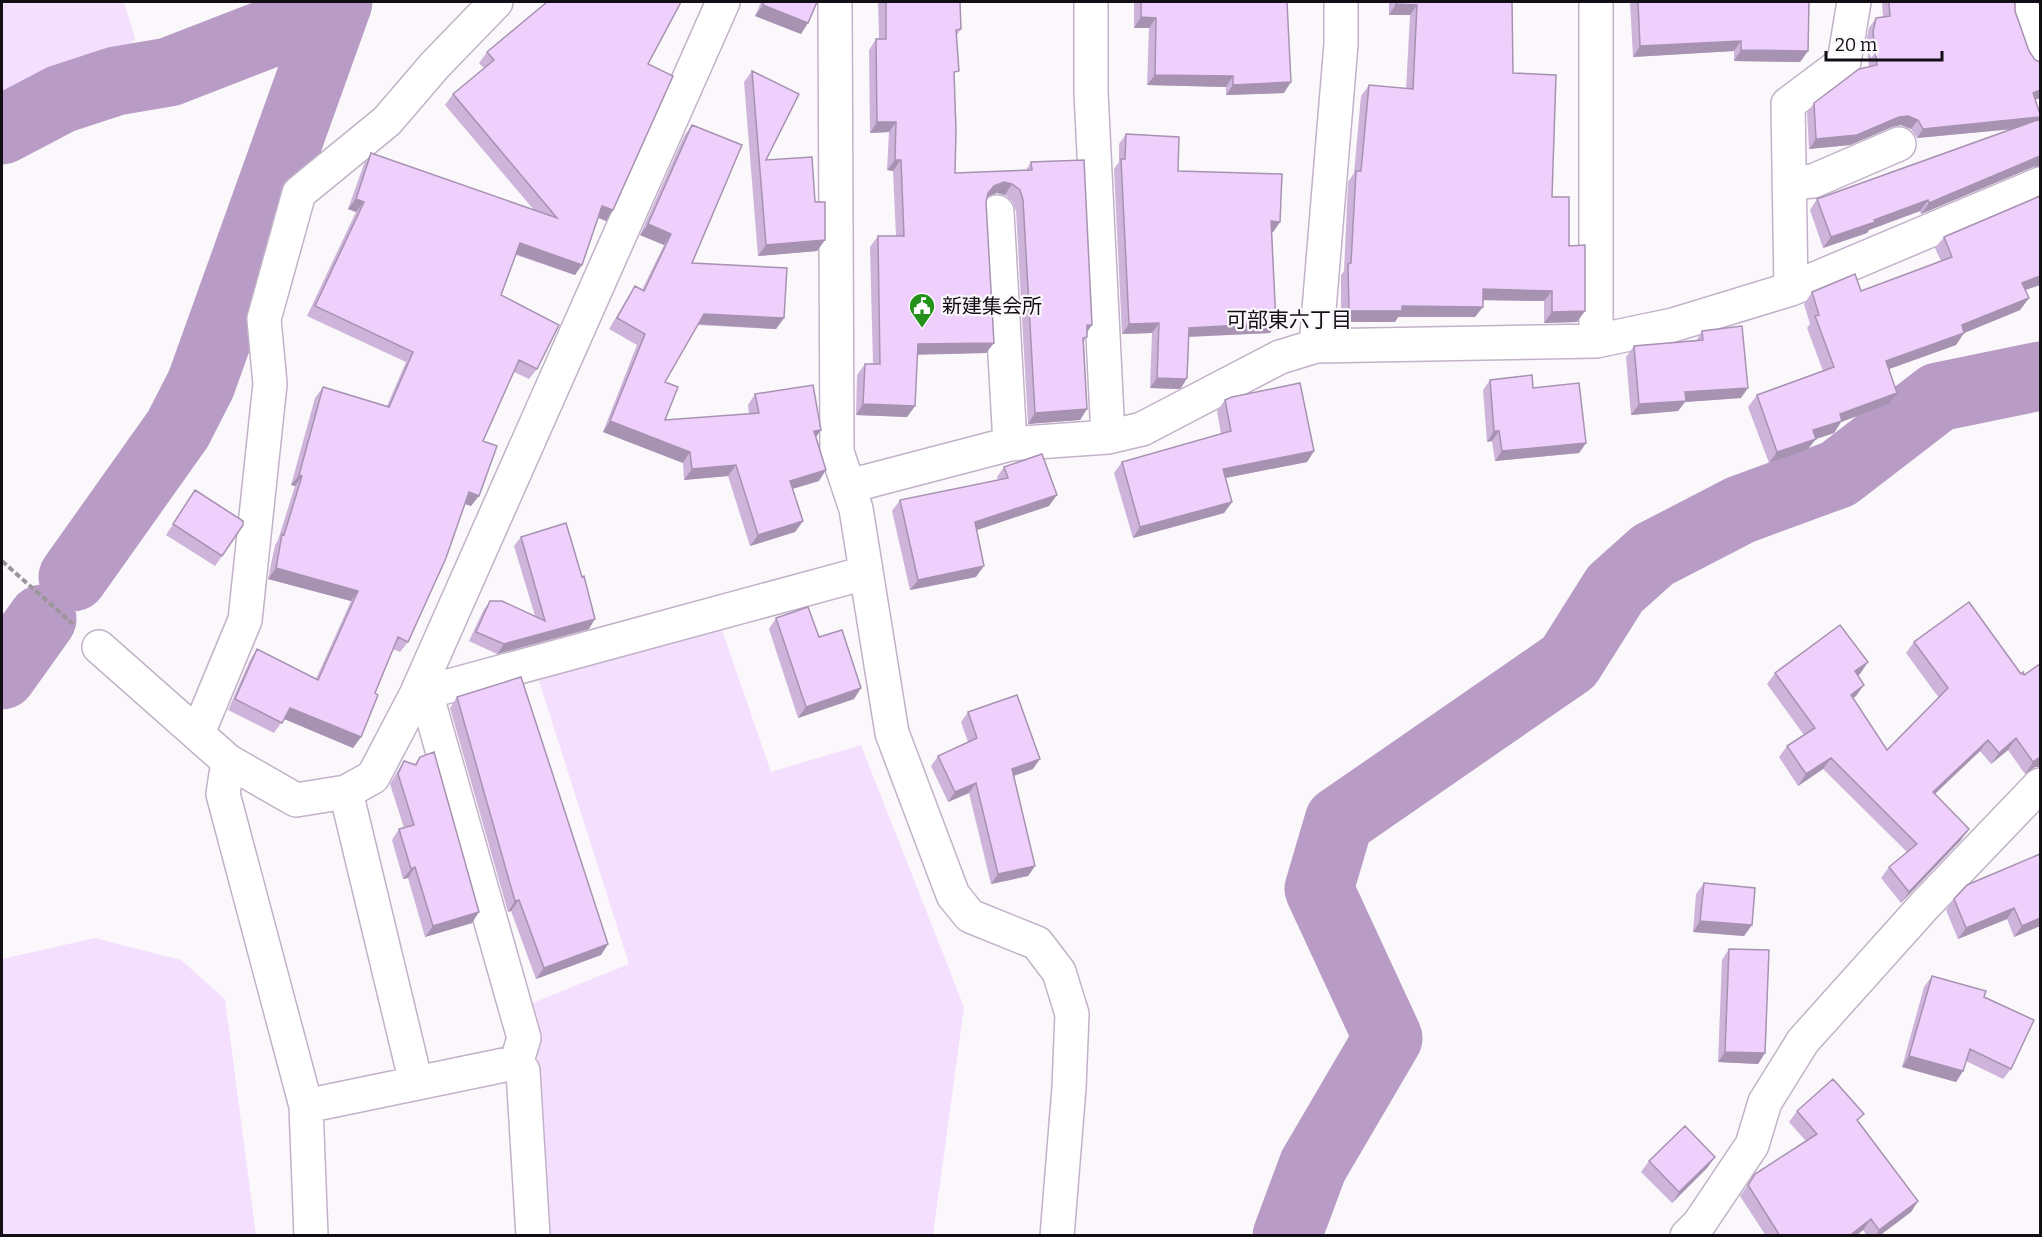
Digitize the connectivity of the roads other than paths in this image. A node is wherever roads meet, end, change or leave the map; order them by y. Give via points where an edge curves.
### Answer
1 (496, 2) edge
2 (723, 2) edge
3 (835, 2) edge
4 (1091, 2) edge
5 (1341, 2) edge
6 (1596, 2) edge
7 (1854, 2) edge
8 (2026, 15) dead end
9 (2040, 55) edge
10 (1899, 144) dead end
11 (1789, 183) junction
12 (2040, 184) edge
13 (998, 212) dead end
14 (1791, 289) junction
15 (1596, 341) junction
16 (1316, 346) junction
17 (1108, 437) junction
18 (1010, 444) junction
19 (852, 493) junction
20 (865, 573) junction
21 (99, 647) road end
22 (416, 694) junction
23 (198, 733) junction
24 (228, 761) junction
25 (2040, 785) edge
26 (346, 792) junction
27 (516, 1064) junction
28 (416, 1083) junction
29 (306, 1106) junction
30 (311, 1236) edge
31 (533, 1236) edge
32 (1057, 1236) edge
33 (1688, 1236) edge

1 - 23 street via 387,121 299,193 264,319 270,384 245,620
2 - 22 street
3 - 19 street via 837,452
4 - 17 street via 1091,92
5 - 16 street via 1341,44
6 - 15 street
7 - 11 street via 1844,62 1788,104
8 - 9 street
10 - 11 street via 1813,181
11 - 14 street
12 - 14 street
13 - 18 street
14 - 15 street via 1673,325
15 - 16 street
16 - 17 street via 1280,357 1142,429
17 - 18 street
18 - 19 street via 861,483
19 - 20 street
20 - 22 street
20 - 32 street via 892,733 953,895 970,916 1037,943 1059,972 1072,1014
21 - 23 street
22 - 26 street via 373,777
22 - 27 street via 430,708 524,1038
23 - 24 street
24 - 26 street via 296,800
24 - 29 street via 223,794
25 - 33 street via 1803,1041 1765,1102 1752,1144
26 - 28 street
27 - 28 street
27 - 31 street via 523,1071
28 - 29 street
29 - 30 street

